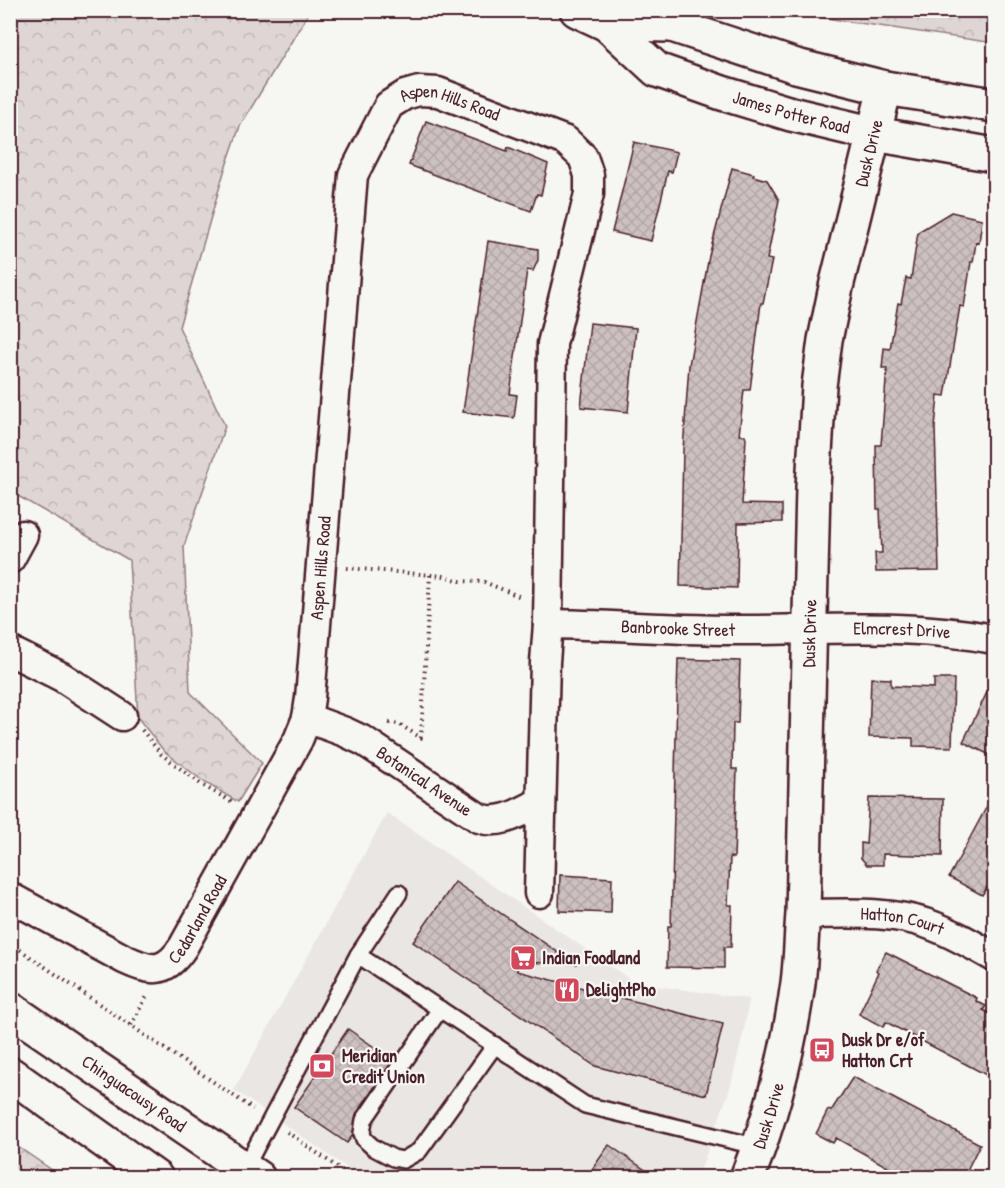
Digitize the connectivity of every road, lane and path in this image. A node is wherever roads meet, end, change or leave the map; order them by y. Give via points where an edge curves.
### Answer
1 (577, 10) edge
2 (607, 24) junction
3 (885, 88) junction
4 (994, 105) edge
5 (875, 134) junction
6 (994, 155) edge
7 (338, 568) dead end
8 (430, 575) junction
9 (531, 598) dead end
10 (548, 624) junction
11 (809, 629) junction
12 (994, 639) edge
13 (10, 651) edge
14 (307, 718) junction
15 (131, 722) joint
16 (380, 724) dead end
17 (541, 802) junction
18 (243, 808) dead end
19 (399, 893) dead end
20 (539, 893) dead end
21 (10, 897) edge
22 (803, 914) junction
23 (10, 943) edge
24 (358, 955) junction
25 (994, 957) edge
26 (10, 1008) edge
27 (440, 1009) junction
28 (495, 1046) junction
29 (10, 1074) edge
30 (270, 1121) junction
31 (759, 1147) junction
32 (252, 1173) edge
33 (156, 1178) edge
34 (353, 1178) edge
35 (747, 1178) edge

1 - 2 main road, James Potter Road
2 - 3 main road, James Potter Road via 672,25 796,66
2 - 5 main road, James Potter Road via 657,70 791,114
3 - 4 main road, James Potter Road
3 - 5 main road, Dusk Drive
5 - 6 main road, James Potter Road
5 - 11 main road, Dusk Drive via 825,340 813,487
7 - 8 path
8 - 9 path via 484,582 504,592
8 - 16 path via 421,738 399,724
10 - 11 street, Banbrooke Street
10 - 14 street, Aspen Hills Road via 552,344 589,194 590,175 583,157 566,141 438,92 419,91 389,105 352,175
10 - 17 street
11 - 12 street, Elmcrest Drive via 931,629
11 - 22 main road, Dusk Drive
13 - 15 street via 62,677
14 - 17 street, Botanical Avenue via 364,741 486,821 507,818
14 - 21 street, Cedarland Road via 183,947 174,961 162,969 134,964
15 - 18 path via 161,754 202,785
17 - 20 street
19 - 24 lane
22 - 25 street, Hatton Court via 861,914 926,923
22 - 31 main road, Dusk Drive via 790,1032
23 - 30 path
24 - 27 lane
24 - 30 lane
26 - 32 main road, Chinguacousy Road
27 - 28 lane
27 - 28 lane via 364,1120 362,1133 368,1144 403,1160 419,1151
28 - 31 lane via 585,1105
29 - 33 main road
30 - 32 lane
30 - 34 path
31 - 35 main road, Dusk Drive

